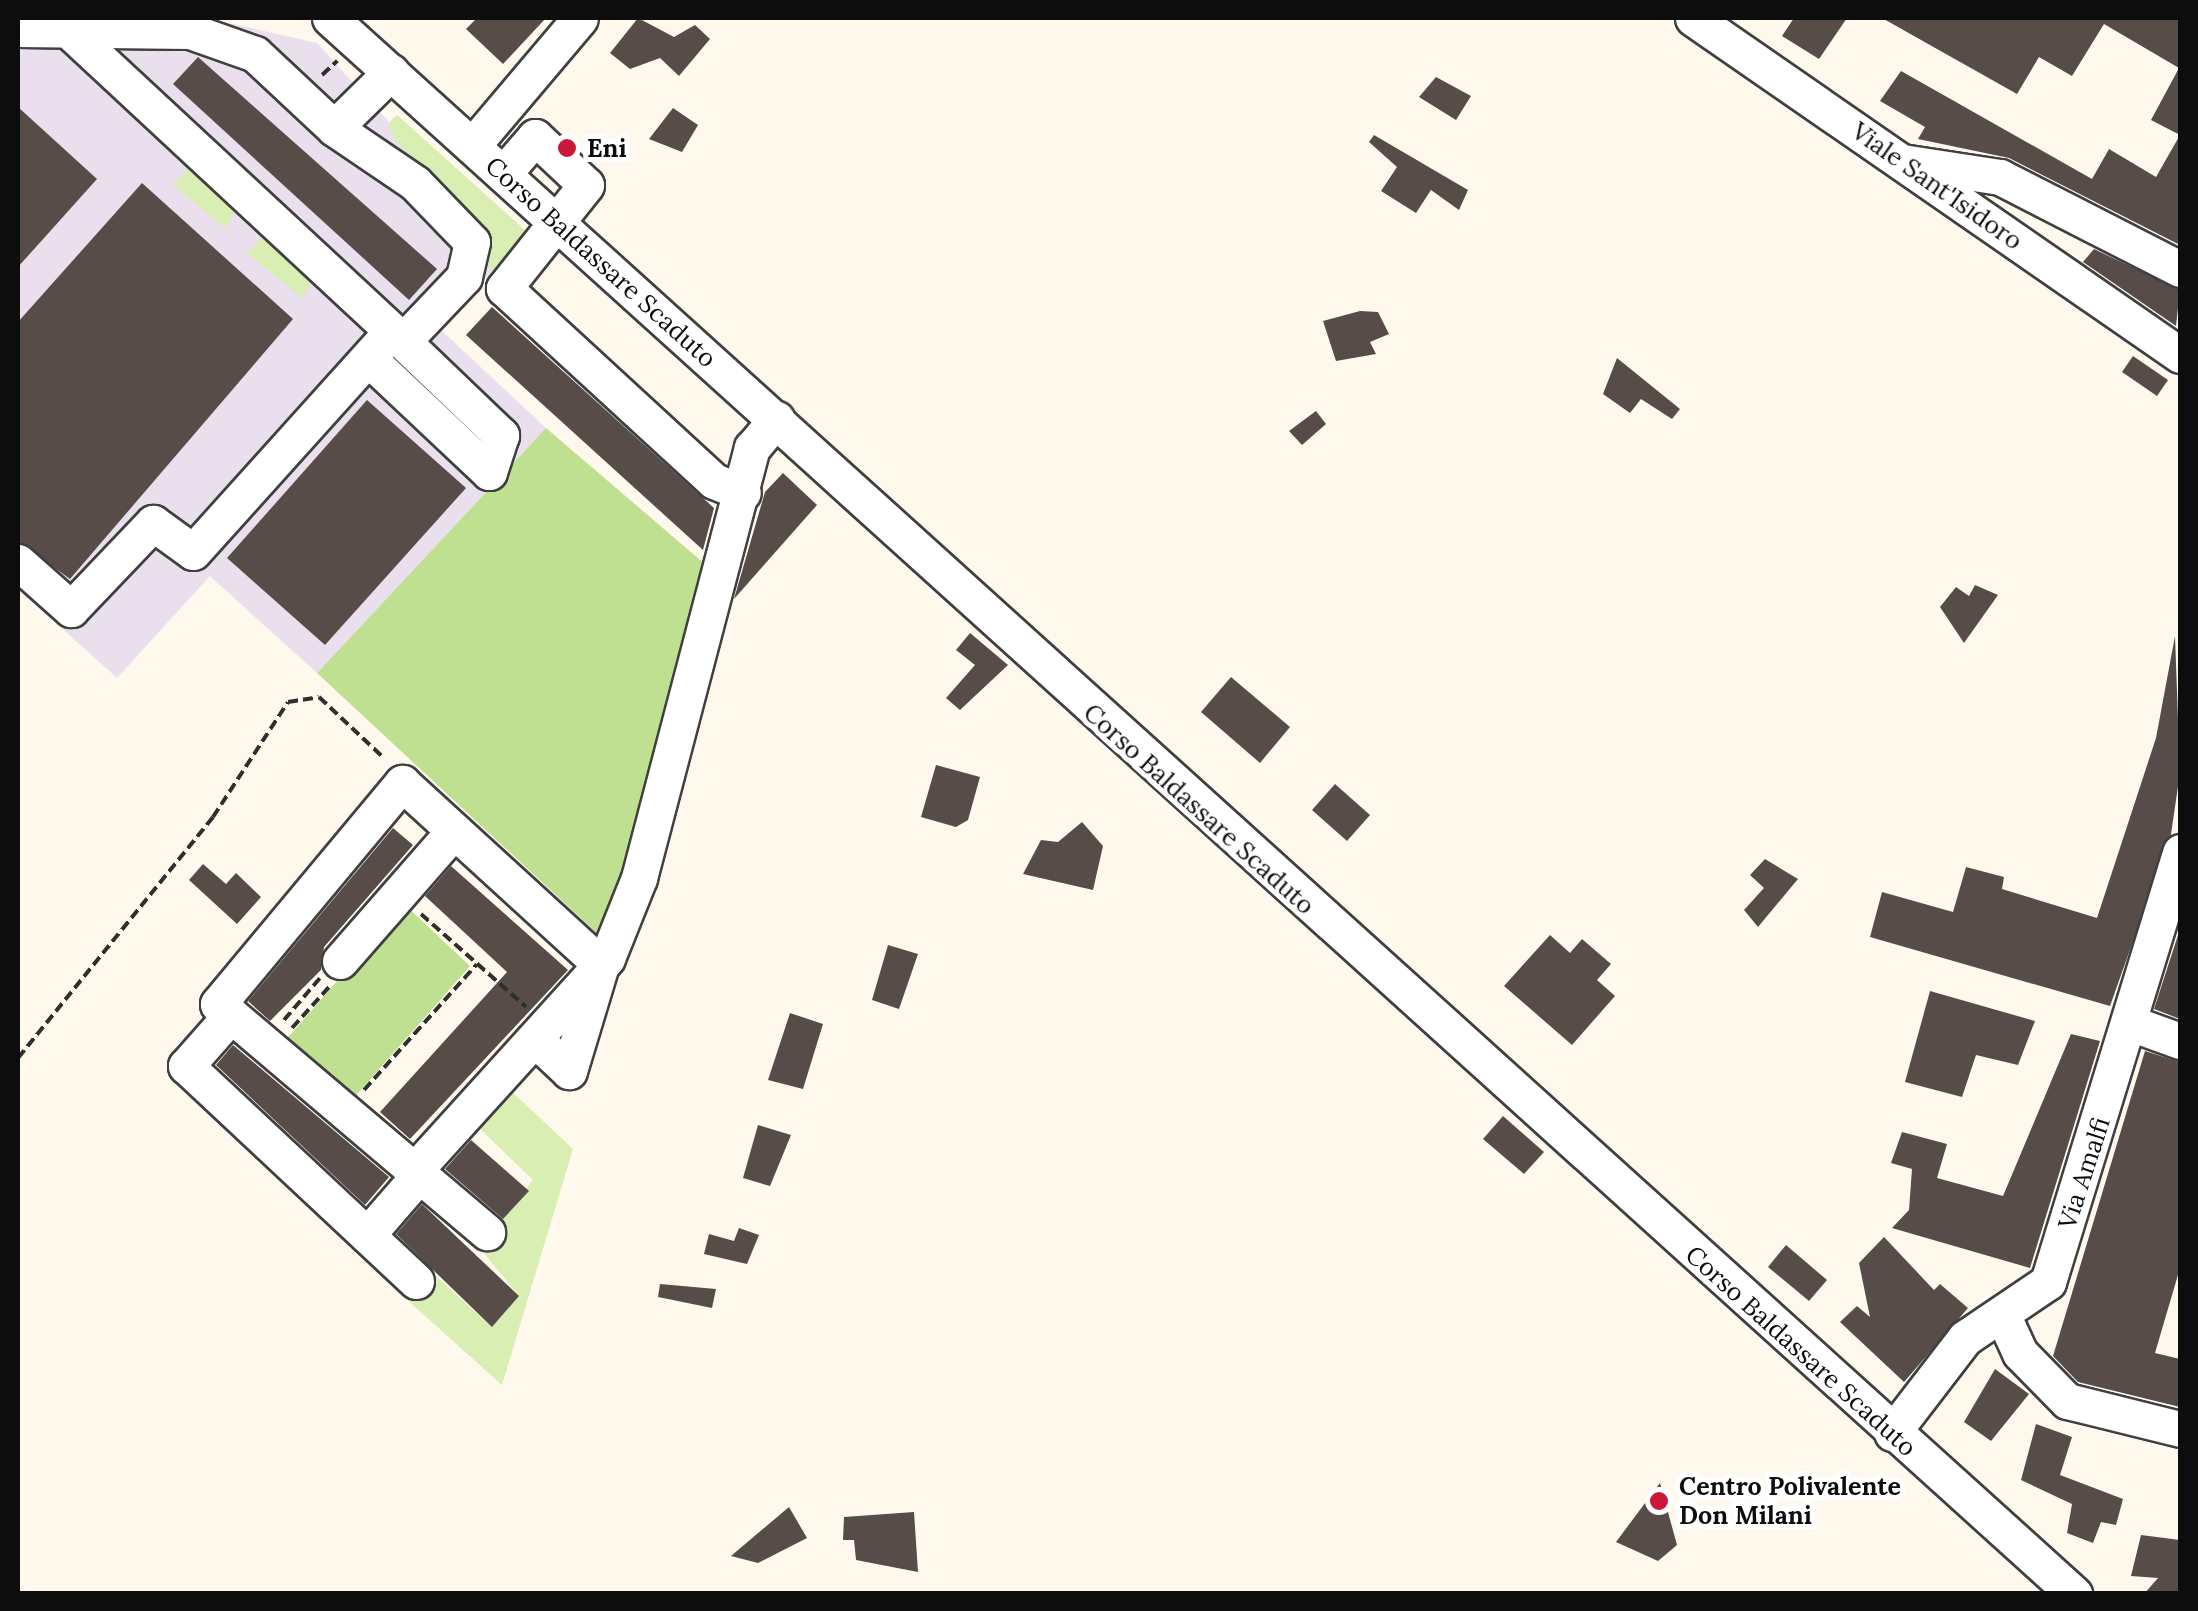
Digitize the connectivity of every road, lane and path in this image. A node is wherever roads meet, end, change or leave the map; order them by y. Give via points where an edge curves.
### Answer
1 (330, 18) edge
2 (580, 18) edge
3 (1693, 18) edge
4 (66, 28) junction
5 (18, 30) edge
6 (390, 72) junction
7 (334, 128) junction
8 (472, 146) junction
9 (1902, 162) junction
10 (503, 174) junction
11 (554, 220) junction
12 (2180, 269) edge
13 (398, 336) junction
14 (2178, 347) edge
15 (368, 358) junction
16 (776, 420) junction
17 (743, 493) junction
18 (18, 562) edge
19 (402, 783) junction
20 (454, 830) junction
21 (2180, 852) edge
22 (399, 894) junction
23 (477, 964) junction
24 (602, 965) junction
25 (332, 968) joint
26 (517, 999) dead end
27 (290, 1014) dead end
28 (231, 1015) junction
29 (2133, 1024) junction
30 (2180, 1040) edge
31 (18, 1058) edge
32 (344, 1112) junction
33 (417, 1172) junction
34 (487, 1232) dead end
35 (366, 1235) junction
36 (416, 1280) dead end
37 (2004, 1316) junction
38 (2180, 1429) edge
39 (1892, 1433) junction
40 (2074, 1594) edge

1 - 6 street, Corso Baldassare Scaduto
2 - 8 street
3 - 9 street, Viale Sant'Isidoro
4 - 5 street
4 - 7 street via 190,31 255,54
4 - 13 street
6 - 7 street
6 - 8 street, Corso Baldassare Scaduto
7 - 13 street via 415,183 472,242 464,277
8 - 10 street, Corso Baldassare Scaduto
9 - 12 street via 2000,177
9 - 14 street, Viale Sant'Isidoro
10 - 11 street, Corso Baldassare Scaduto
10 - 11 street via 535,137 586,185
11 - 16 street, Corso Baldassare Scaduto
11 - 17 street via 504,288 714,482
13 - 15 street
13 - 15 street via 501,435 489,472
15 - 18 street via 192,552 154,523 71,609
16 - 17 street via 752,448
16 - 39 street, Corso Baldassare Scaduto
17 - 24 street via 639,878
19 - 20 street
19 - 28 street via 218,1004
19 - 31 path via 320,697 288,702 213,817
20 - 22 street
20 - 24 street
21 - 29 street, Via Amalfi
22 - 23 path
22 - 25 street
23 - 26 path
23 - 32 path
24 - 33 street
25 - 27 path
28 - 32 street
28 - 35 street via 186,1066
29 - 30 street
29 - 37 street, Via Amalfi via 2048,1282
32 - 33 street
33 - 34 street
33 - 35 street
35 - 36 street
37 - 38 street via 2020,1353 2067,1401
37 - 39 street, Via Amalfi via 1965,1338
39 - 40 street, Corso Baldassare Scaduto

